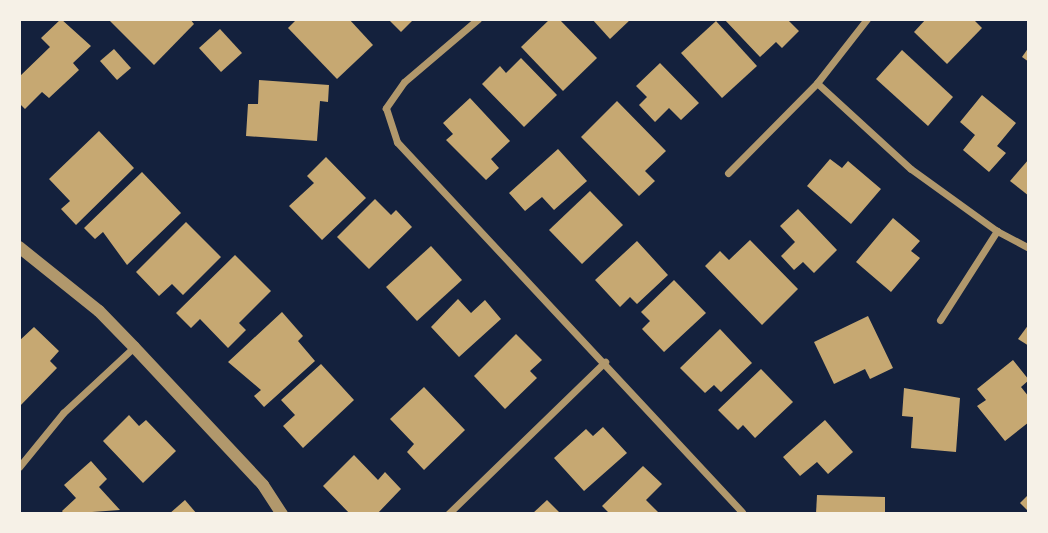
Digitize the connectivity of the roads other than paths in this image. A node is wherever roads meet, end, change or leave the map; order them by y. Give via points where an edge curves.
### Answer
1 (478, 19) edge
2 (867, 19) edge
3 (817, 83) junction
4 (728, 173) dead end
5 (997, 231) junction
6 (19, 247) edge
7 (1029, 248) edge
8 (940, 320) dead end
9 (134, 347) junction
10 (605, 362) junction
11 (19, 467) edge
12 (742, 512) edge
13 (282, 514) edge
14 (448, 514) edge

1 - 10 street via 404,82 386,108 397,142
2 - 3 street
3 - 4 street
3 - 5 street via 911,169
5 - 7 street
5 - 8 street
6 - 9 street via 99,311
9 - 11 street via 63,413
9 - 13 street via 263,485
10 - 12 street
10 - 14 street

